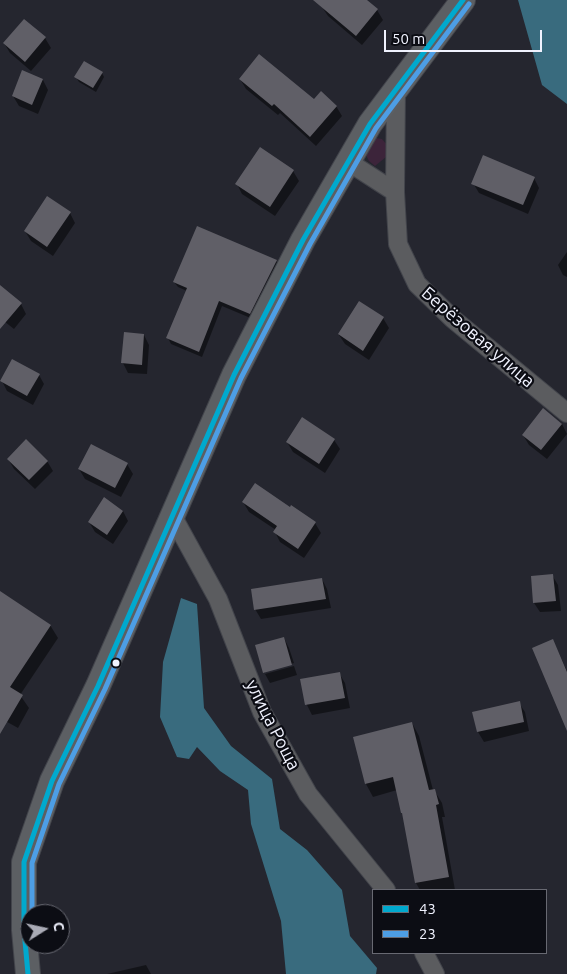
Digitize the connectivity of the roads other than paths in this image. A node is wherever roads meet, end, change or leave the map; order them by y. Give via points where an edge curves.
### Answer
1 (463, 0) edge
2 (396, 88) junction
3 (347, 161) junction
4 (395, 192) junction
5 (567, 414) edge
6 (173, 517) junction
7 (385, 889) edge
8 (425, 954) edge
9 (28, 974) edge
10 (435, 974) edge

1 - 2 street
2 - 3 street
2 - 4 street, Берёзовая улица
3 - 4 street
3 - 6 street via 234,375
4 - 5 street, Берёзовая улица via 398,244 417,284 453,319
6 - 7 street, улица Роща via 218,599 262,712 308,794
6 - 9 street via 52,781 24,862
8 - 10 street

